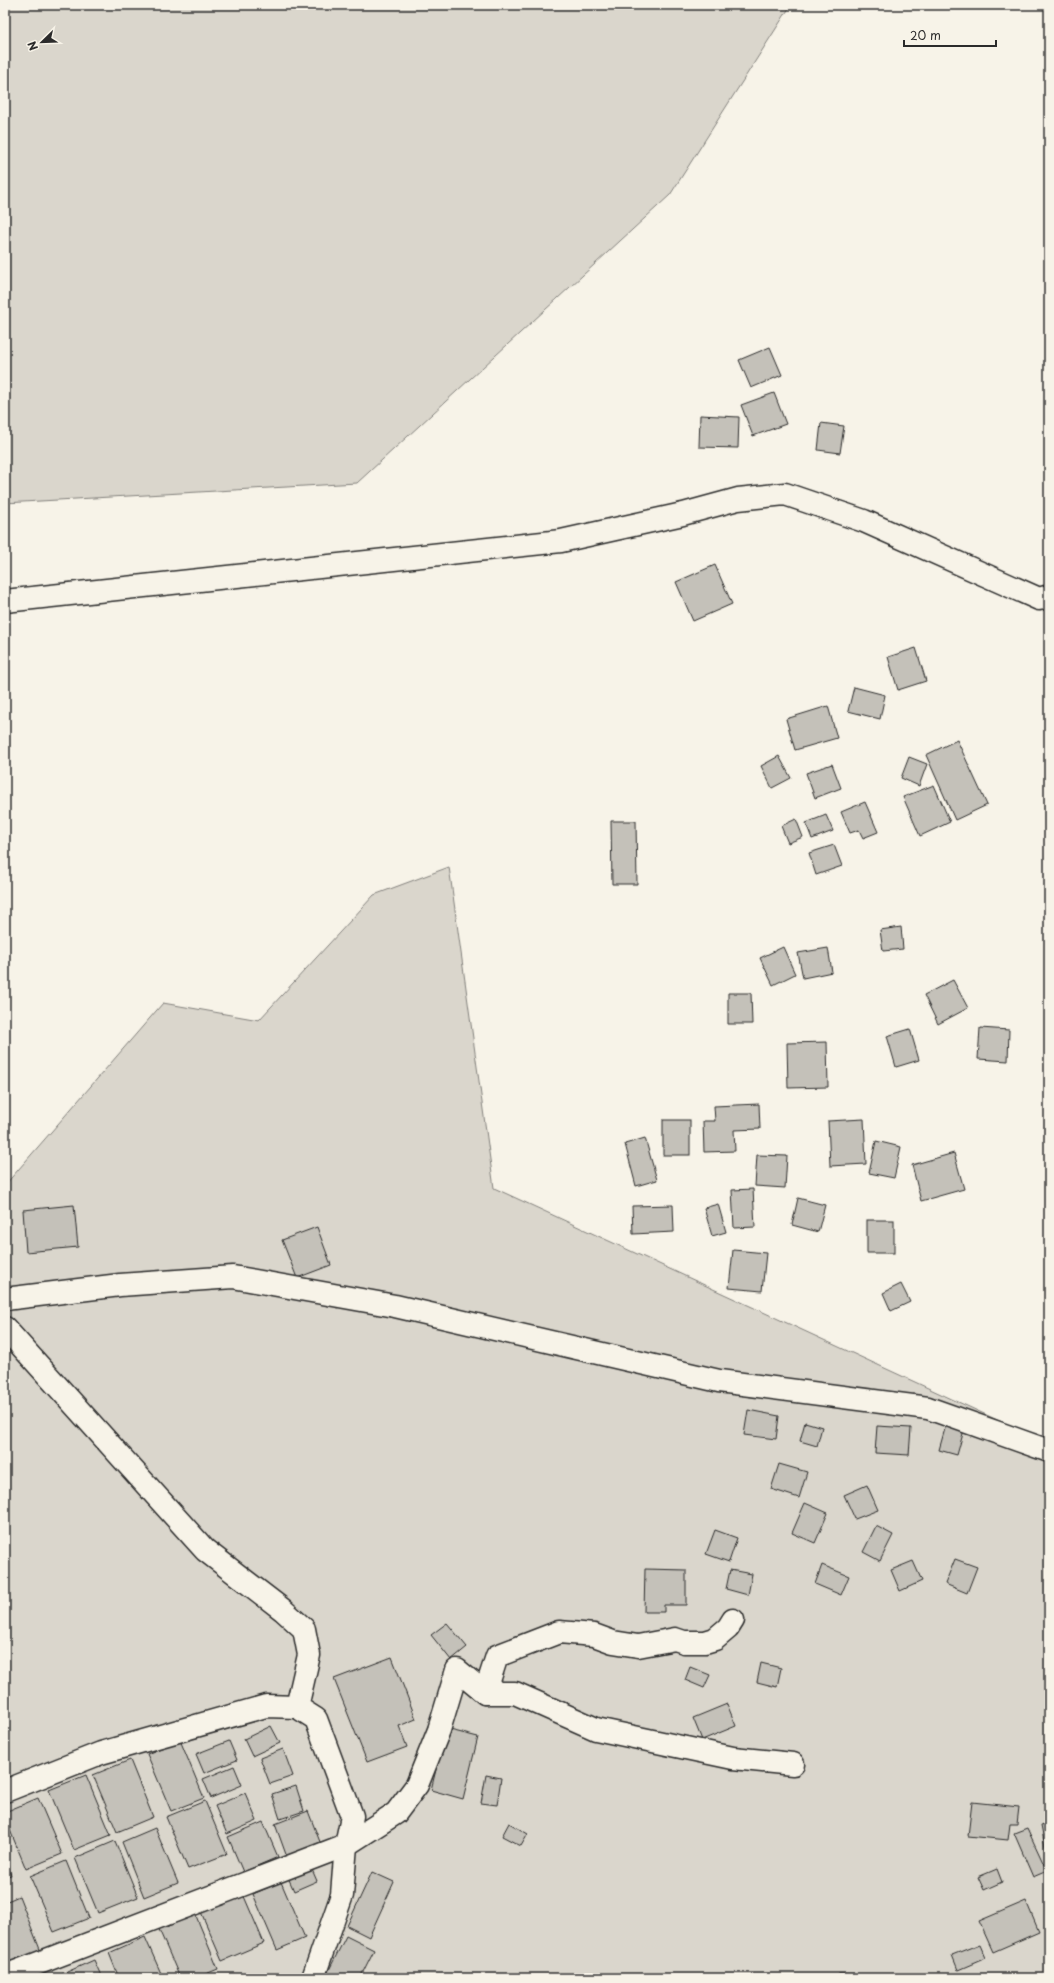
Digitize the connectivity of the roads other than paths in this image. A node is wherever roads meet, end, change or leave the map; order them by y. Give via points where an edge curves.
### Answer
1 (1049, 596) edge
2 (5, 601) edge
3 (5, 1299) edge
4 (5, 1328) edge
5 (1049, 1451) edge
6 (733, 1620) dead end
7 (485, 1693) junction
8 (297, 1707) junction
9 (793, 1764) dead end
10 (5, 1792) edge
11 (346, 1845) junction
12 (5, 1976) edge
13 (313, 1978) edge

1 - 2 street via 1039,599 864,521 785,494 738,500 561,541
3 - 5 street via 233,1277 395,1306 719,1381 928,1408
4 - 8 street via 205,1550 304,1629 309,1655
6 - 7 street via 728,1628 714,1639 705,1642 684,1642 675,1639 638,1646 613,1642 594,1635 559,1632 497,1656
7 - 9 street via 516,1693 596,1729 733,1758
7 - 11 street via 457,1670 439,1730 417,1785 396,1813
8 - 10 street via 266,1706 101,1753
8 - 11 street via 316,1719 352,1816
11 - 12 street
11 - 13 street via 342,1895

